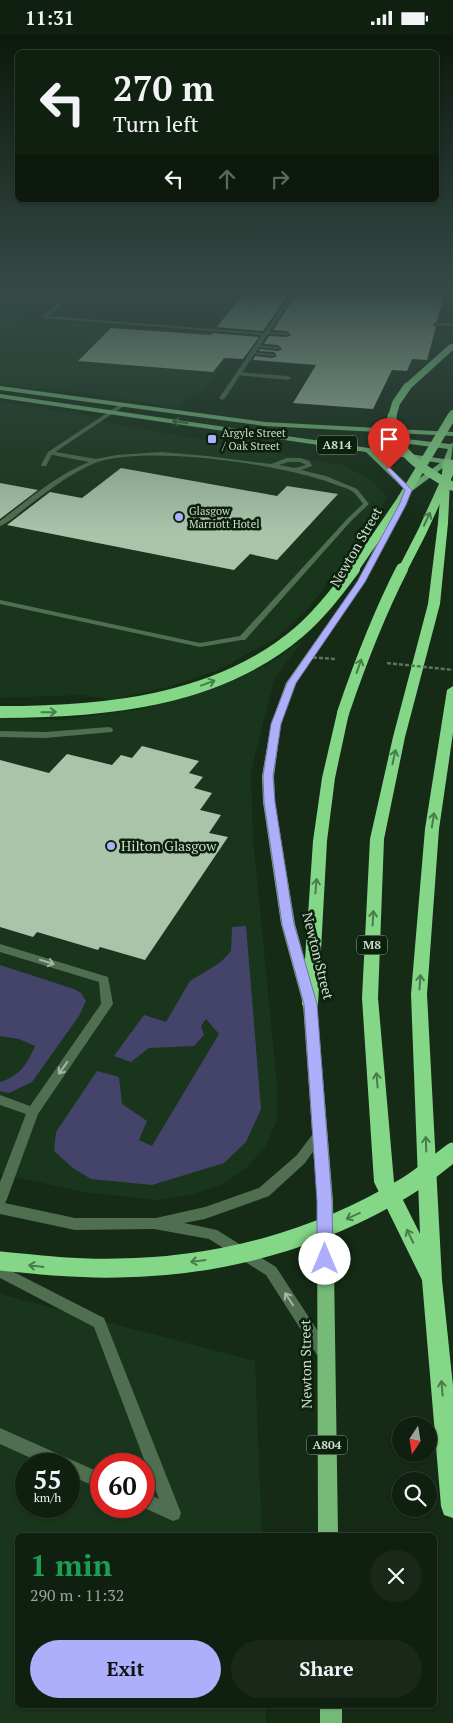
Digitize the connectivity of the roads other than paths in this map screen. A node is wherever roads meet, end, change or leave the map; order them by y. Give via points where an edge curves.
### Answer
1 (238, 374) joint
2 (422, 374) edge
3 (288, 378) dead end
4 (0, 387) edge
5 (0, 396) edge
6 (222, 398) dead end
7 (124, 404) junction
8 (111, 412) junction
9 (453, 414) edge
10 (265, 423) junction
11 (453, 434) edge
12 (453, 447) edge
13 (368, 450) junction
14 (50, 453) junction
15 (96, 461) junction
16 (451, 462) edge
17 (44, 465) dead end
18 (272, 466) junction
19 (291, 470) junction
20 (453, 487) edge
21 (408, 490) junction
22 (0, 524) edge
23 (0, 602) edge
24 (453, 690) edge
25 (0, 712) edge
26 (109, 731) dead end
27 (0, 734) edge
28 (0, 948) edge
29 (310, 1004) junction
30 (0, 1100) edge
31 (33, 1112) junction
32 (319, 1135) junction
33 (453, 1152) edge
34 (0, 1199) edge
35 (0, 1208) edge
36 (154, 1223) junction
37 (0, 1261) edge
38 (0, 1271) edge
39 (432, 1280) junction
40 (325, 1355) junction
41 (0, 1436) edge
42 (38, 1453) edge
43 (150, 1453) edge
44 (155, 1467) edge
45 (155, 1505) edge
46 (453, 1506) edge
47 (328, 1533) edge
48 (331, 1708) edge
49 (331, 1723) edge

1 - 3 street
1 - 6 street
2 - 20 highway, bridge via 402,392 393,407 391,421 395,437 406,453 432,475
4 - 7 main road, A814
5 - 8 main road, A814
7 - 8 street
7 - 10 main road, A814
13 -> 8 main road, A814
8 - 14 street
25 -> 9 highway, bridge via 95,709 164,696 223,677 279,648 335,595 388,520
10 - 11 main road, A814
10 - 12 main road
12 - 16 main road
13 - 16 main road, A814
13 - 21 main road
14 - 15 street
14 - 17 street
15 - 18 street via 133,455 174,455
15 - 22 street via 73,473
16 - 21 main road
29 -> 16 highway, bridge via 319,853 327,787 343,713 380,612 422,532
39 -> 16 highway, M8 via 384,1182 370,999 377,839 398,737 434,604
18 - 19 street
18 - 19 street via 291,459 309,464 304,469
19 - 23 street via 324,477 355,490 366,504 242,638 200,645
21 - 29 main road, Newton Street / A804 via 361,582 291,683 276,724 268,776 269,802 288,924
39 -> 24 highway, M8 via 419,994 432,829
26 - 27 street
28 -> 31 street via 104,980 107,1004
29 - 32 main road, Newton Street / A804
30 - 31 street
31 - 34 street
32 - 36 street via 301,1159 264,1192 205,1213
32 - 40 main road, Newton Street / A804 via 325,1201
33 -> 37 highway, bridge via 405,1187 356,1215 267,1247 201,1261 94,1270
35 - 36 street via 75,1224
40 -> 36 street via 271,1271 212,1234
38 - 43 street via 99,1323
46 -> 39 highway, M8
40 - 47 main road, Newton Street / A804
41 - 42 street
44 - 45 street via 173,1513
48 - 49 main road

